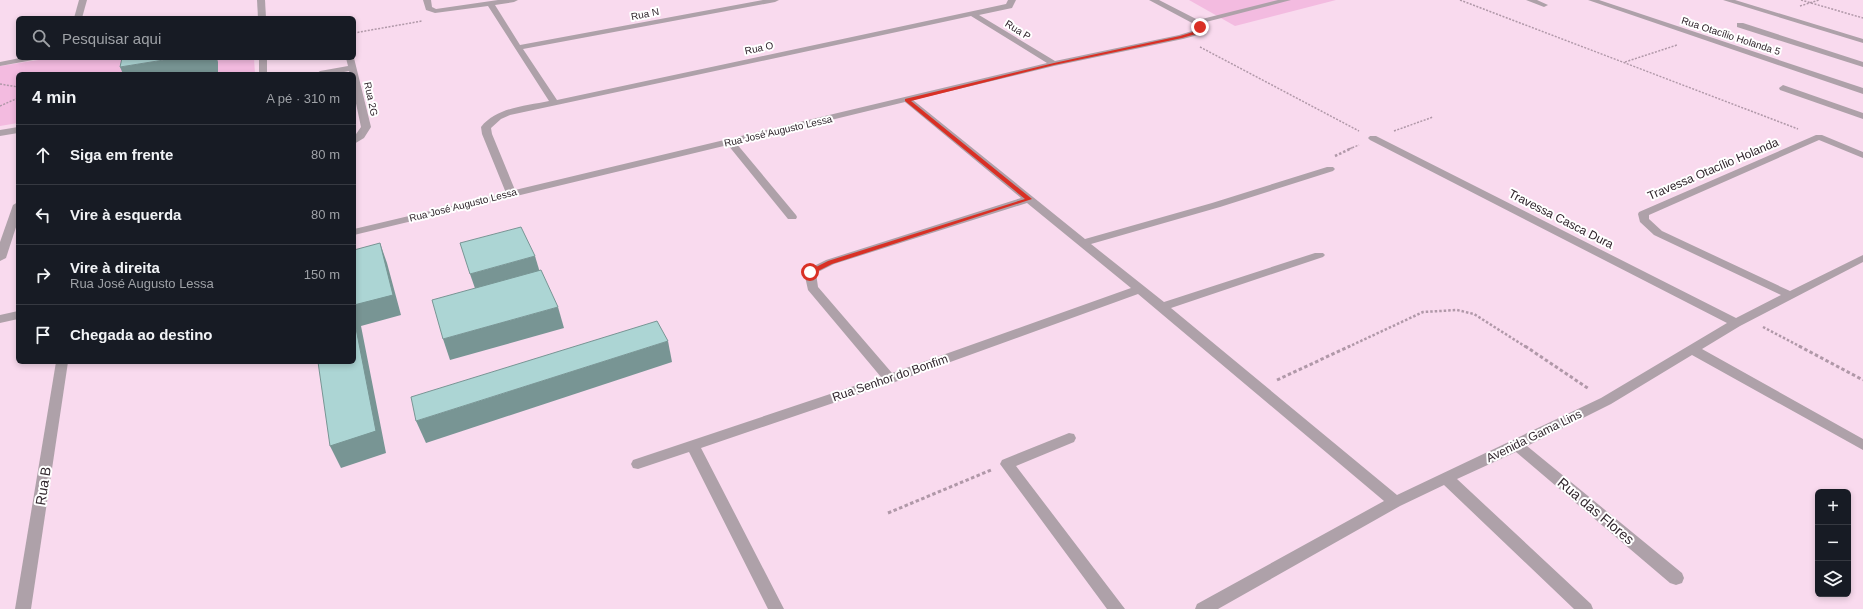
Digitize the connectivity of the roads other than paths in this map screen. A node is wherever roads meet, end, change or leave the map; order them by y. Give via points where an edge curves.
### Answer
1 (84, 0) edge
2 (261, 0) edge
3 (427, 0) edge
4 (514, 0) edge
5 (775, 0) edge
6 (1012, 0) edge
7 (1153, 0) edge
8 (1287, 0) edge
9 (1530, 0) edge
10 (1592, 0) edge
11 (1728, 0) edge
12 (491, 4) junction
13 (1544, 5) dead end
14 (972, 14) junction
15 (79, 16) edge
16 (262, 16) edge
17 (1198, 25) junction
18 (1740, 25) dead end
19 (1863, 41) edge
20 (518, 48) junction
21 (22, 60) edge
22 (263, 60) edge
23 (351, 60) edge
24 (0, 64) edge
25 (1054, 64) junction
26 (1863, 65) edge
27 (353, 68) junction
28 (264, 72) edge
29 (331, 72) edge
30 (354, 72) edge
31 (356, 82) edge
32 (1783, 88) dead end
33 (1863, 91) edge
34 (907, 100) junction
35 (554, 102) junction
36 (1863, 116) edge
37 (16, 130) edge
38 (0, 133) edge
39 (1373, 138) road end
40 (356, 140) edge
41 (730, 142) junction
42 (1862, 154) edge
43 (1330, 168) dead end
44 (511, 193) junction
45 (1029, 199) junction
46 (16, 211) edge
47 (792, 217) dead end
48 (356, 232) edge
49 (1082, 243) junction
50 (1319, 255) dead end
51 (0, 258) edge
52 (1863, 258) edge
53 (1140, 289) junction
54 (1790, 295) junction
55 (1162, 307) junction
56 (16, 315) edge
57 (0, 319) edge
58 (1741, 321) junction
59 (1692, 349) junction
60 (62, 364) edge
61 (890, 379) junction
62 (1069, 438) dead end
63 (692, 445) junction
64 (1517, 445) junction
65 (1863, 445) edge
66 (638, 464) dead end
67 (1446, 478) junction
68 (1395, 502) junction
69 (1676, 578) dead end
70 (23, 609) edge
71 (776, 609) edge
72 (1117, 609) edge
73 (1202, 609) edge
74 (1586, 609) edge

1 - 15 street
2 - 16 street
3 - 12 street via 429,8 435,11
4 - 12 street
5 - 20 street, Rua N
6 - 14 street, Rua O via 1010,6
7 - 17 street
8 - 17 street, Rua José Augusto Lessa
9 - 13 street
10 - 33 street, Rua Otacílio Holanda 5
11 - 19 street
12 - 20 street
14 - 25 street, Rua P
14 - 35 street, Rua O
17 - 25 street, Rua José Augusto Lessa via 1195,33
18 - 26 street
20 - 35 street
21 - 24 street
22 - 28 street
23 - 27 street, Rua 2G
25 - 34 street, Rua José Augusto Lessa
27 - 29 street
27 - 30 street, Rua 2G
31 - 40 street, Rua 2G via 366,127
32 - 36 street
34 - 41 street, Rua José Augusto Lessa
34 - 45 street
35 - 44 street, Rua O via 507,113 486,127 486,134
37 - 38 street
39 - 58 street, Travessa Casca Dura
41 - 44 street, Rua José Augusto Lessa
41 - 47 street
42 - 54 street, Travessa Otacílio Holanda via 1819,138 1643,214 1644,220 1658,233
43 - 49 street via 1216,205
44 - 48 street, Rua José Augusto Lessa
45 - 49 street
45 - 61 street via 830,262 810,272 812,288
46 - 51 street
49 - 53 street
50 - 55 street
52 - 54 street, Avenida Gama Lins
53 - 55 street
53 - 61 street, Rua Senhor do Bonfim
54 - 58 street, Avenida Gama Lins
55 - 68 street
56 - 57 street
58 - 59 street, Avenida Gama Lins
59 - 64 street, Avenida Gama Lins via 1606,401
59 - 65 street
60 - 70 street, Rua B
61 - 63 street, Rua Senhor do Bonfim
62 - 72 street via 1007,464
63 - 66 street, Rua Senhor do Bonfim
63 - 71 street
64 - 67 street, Avenida Gama Lins
64 - 69 street, Rua das Flores
67 - 68 street, Avenida Gama Lins
67 - 74 street
68 - 73 street, Avenida Gama Lins

